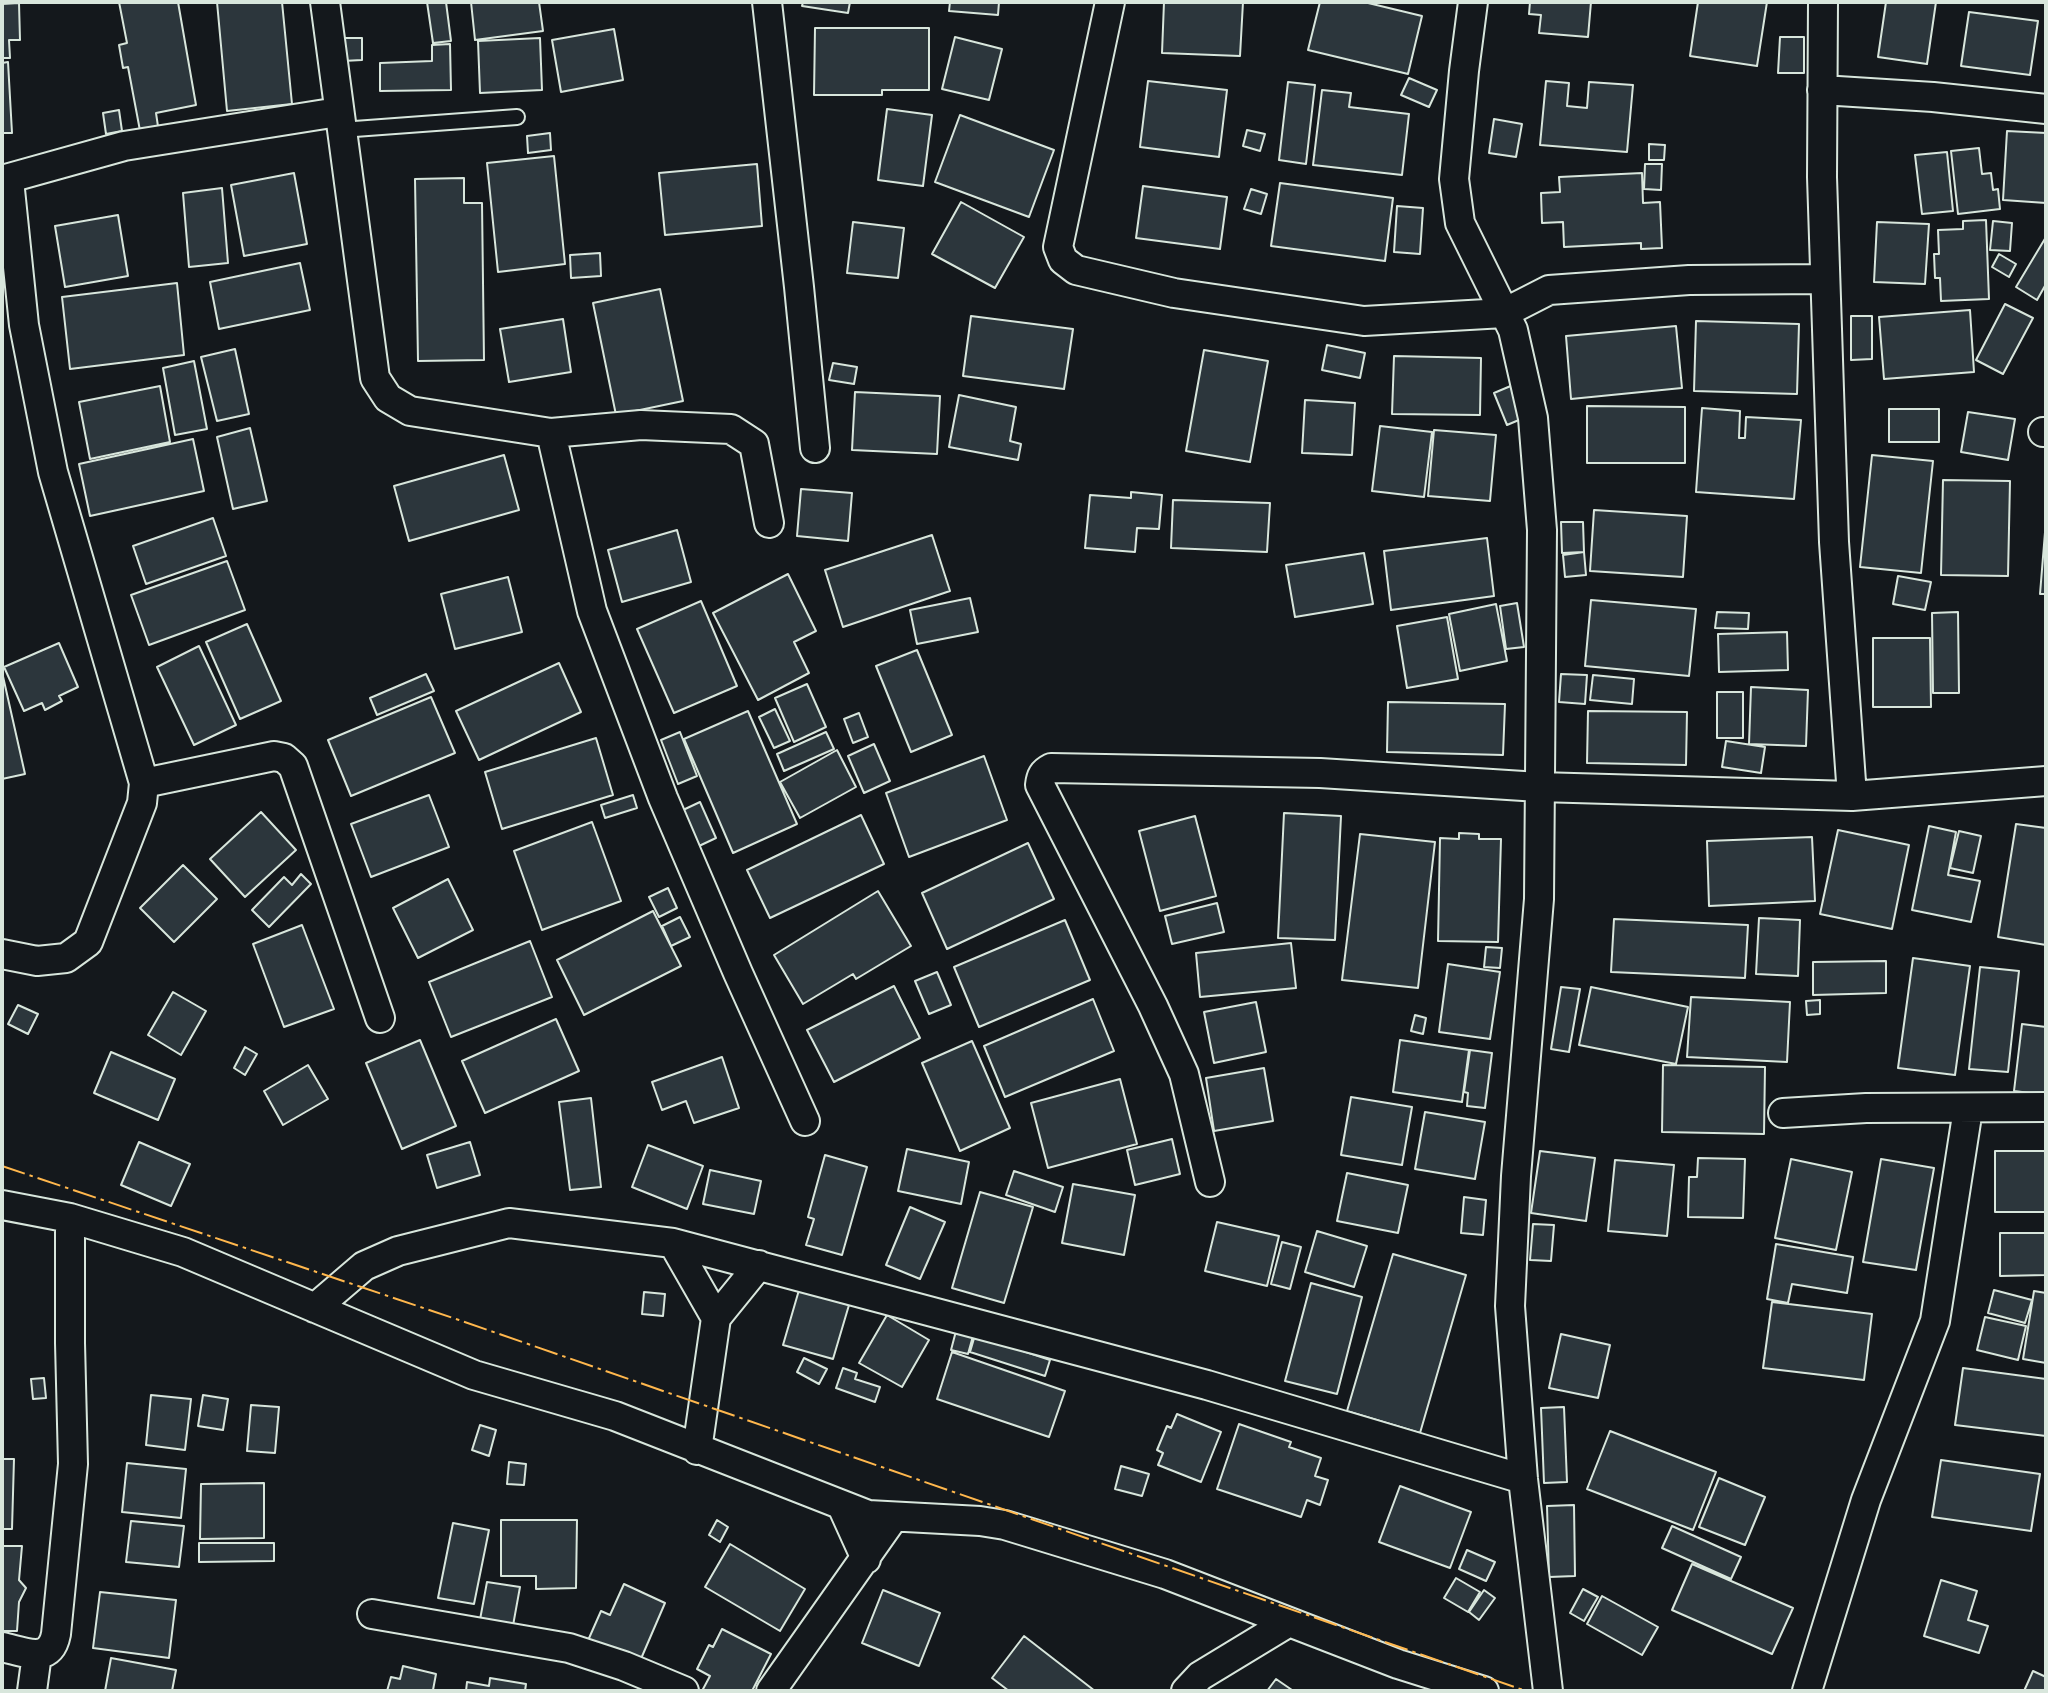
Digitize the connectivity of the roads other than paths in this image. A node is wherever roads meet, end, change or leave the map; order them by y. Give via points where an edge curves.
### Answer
1 (325, 2) edge
2 (767, 2) edge
3 (1110, 2) edge
4 (1473, 2) edge
5 (1823, 2) edge
6 (1822, 90) junction
7 (2046, 109) edge
8 (517, 117) dead end
9 (340, 121) junction
10 (5, 180) edge
11 (1825, 279) junction
12 (1504, 313) junction
13 (551, 433) junction
14 (815, 449) dead end
15 (769, 523) dead end
16 (2046, 781) edge
17 (144, 783) junction
18 (1539, 788) junction
19 (1852, 796) junction
20 (2, 954) edge
21 (380, 1018) dead end
22 (2046, 1107) edge
23 (1968, 1109) junction
24 (1783, 1113) dead end
25 (805, 1121) dead end
26 (1210, 1182) dead end
27 (2, 1205) edge
28 (70, 1218) junction
29 (673, 1244) junction
30 (759, 1265) junction
31 (315, 1308) junction
32 (716, 1318) junction
33 (697, 1450) junction
34 (1522, 1479) junction
35 (842, 1506) junction
36 (893, 1518) junction
37 (866, 1559) junction
38 (372, 1614) dead end
39 (1289, 1622) junction
40 (2, 1647) edge
41 (37, 1654) junction
42 (1477, 1690) edge
43 (32, 1691) edge
44 (684, 1691) edge
45 (771, 1691) edge
46 (1186, 1691) edge
47 (1548, 1691) edge
48 (1807, 1691) edge

1 - 9 street
2 - 14 street
3 - 12 street via 1058,247 1063,260 1076,270 1174,293 1364,321
4 - 12 street via 1454,179 1460,223
5 - 6 street
6 - 7 street
6 - 11 street
8 - 9 lane
9 - 10 street via 124,146
9 - 13 street via 375,378 388,398 410,411
10 - 17 street via 24,325 54,472
11 - 12 street via 1689,280 1549,290
11 - 19 street via 1834,542
12 - 18 street via 1513,330 1533,418 1542,530
13 - 15 street via 641,425 731,429 754,444
13 - 25 street via 592,611 663,798
16 - 19 street
17 - 20 street via 142,803 88,942 66,958 37,961
17 - 21 street via 274,756 293,766
18 - 19 street
18 - 26 street via 1306,772 1051,768 1042,775 1040,785 1184,1073
18 - 34 street via 1539,900 1510,1306
22 - 23 street
23 - 24 street
23 - 48 street via 1935,1321 1866,1500
27 - 28 street
28 - 31 street via 183,1252
28 - 41 street via 73,1464 54,1647
29 - 30 street
29 - 31 street via 509,1223 398,1251 364,1266
29 - 32 street
30 - 32 street
30 - 34 street via 1207,1385
31 - 33 street via 474,1375 615,1416
32 - 33 street
33 - 35 street
34 - 47 street
35 - 36 street via 868,1516
35 - 37 street
36 - 37 street
36 - 39 street via 1005,1525 1165,1574
37 - 45 street
38 - 44 street via 569,1648
39 - 42 street
39 - 46 street via 1200,1676
40 - 41 street
41 - 43 street

